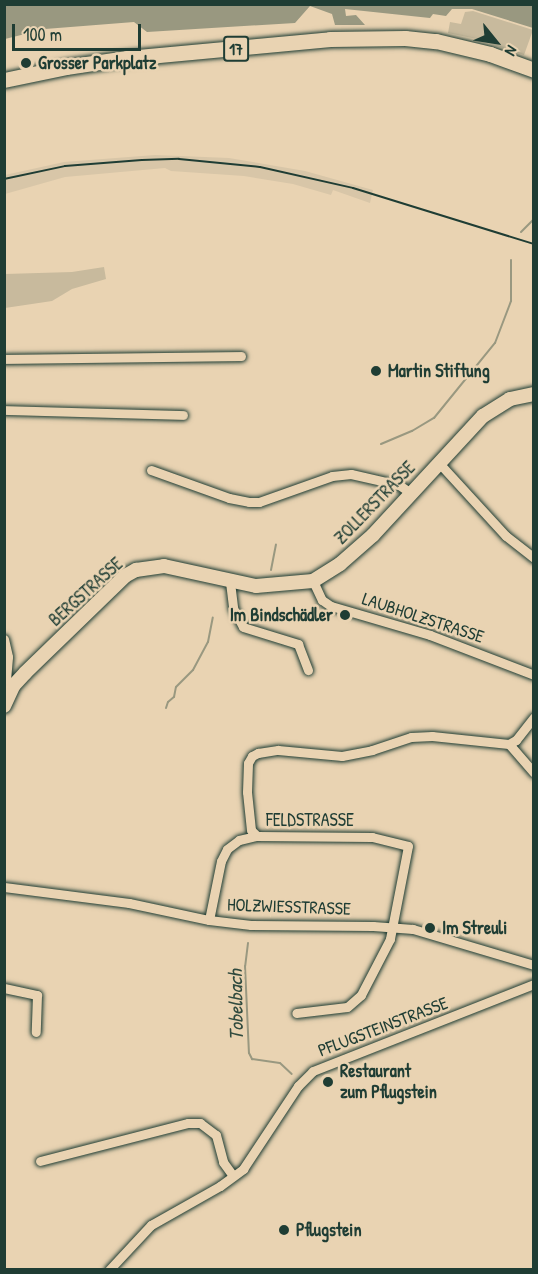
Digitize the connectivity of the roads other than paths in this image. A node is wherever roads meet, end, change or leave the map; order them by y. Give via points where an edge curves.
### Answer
1 (534, 70) edge
2 (4, 80) edge
3 (241, 356) dead end
4 (4, 359) edge
5 (534, 394) edge
6 (4, 410) edge
7 (183, 415) dead end
8 (439, 463) junction
9 (151, 470) dead end
10 (411, 493) junction
11 (534, 558) edge
12 (225, 580) junction
13 (313, 581) junction
14 (4, 639) edge
15 (308, 670) dead end
16 (534, 675) edge
17 (8, 681) edge
18 (4, 706) edge
19 (534, 717) edge
20 (509, 744) junction
21 (534, 772) edge
22 (257, 836) junction
23 (4, 887) edge
24 (208, 920) junction
25 (391, 928) junction
26 (534, 966) edge
27 (534, 984) edge
28 (4, 988) edge
29 (296, 1013) dead end
30 (36, 1032) dead end
31 (40, 1161) dead end
32 (233, 1176) junction
33 (109, 1269) edge

1 - 2 main road, 17 via 436,41 330,39 127,58
3 - 4 street
5 - 8 street, ZOLLERSTRASSE via 510,399 483,416
6 - 7 street
8 - 10 street, ZOLLERSTRASSE
8 - 11 street via 506,536
9 - 10 street via 249,502 332,476 351,474 399,485
10 - 13 street, ZOLLERSTRASSE via 374,535
12 - 13 street, ZOLLERSTRASSE via 269,586
12 - 15 street via 232,608 243,627 298,644
12 - 17 street, BERGSTRASSE via 164,566 136,570
13 - 16 street, LAUBHOLZSTRASSE via 322,600 331,606 430,635
14 - 17 street
17 - 18 street, BERGSTRASSE
19 - 20 street
20 - 21 street
20 - 22 street, FELDSTRASSE via 432,736 411,737 342,756 278,750 258,753 248,764 247,792 251,830
22 - 24 street via 239,840 220,861
22 - 25 street, FELDSTRASSE via 372,837 408,846
23 - 24 street, HOLZWIESSTRASSE via 129,903
24 - 25 street, HOLZWIESSTRASSE via 251,926
25 - 26 street, HOLZWIESSTRASSE via 423,932
25 - 29 street via 390,939 359,998 347,1007
27 - 32 street, PFLUGSTEINSTRASSE via 313,1071 301,1082 253,1155
28 - 30 street via 37,995
31 - 32 street via 188,1123 200,1124 216,1135 223,1162
32 - 33 street, PFLUGSTEINSTRASSE via 150,1225

